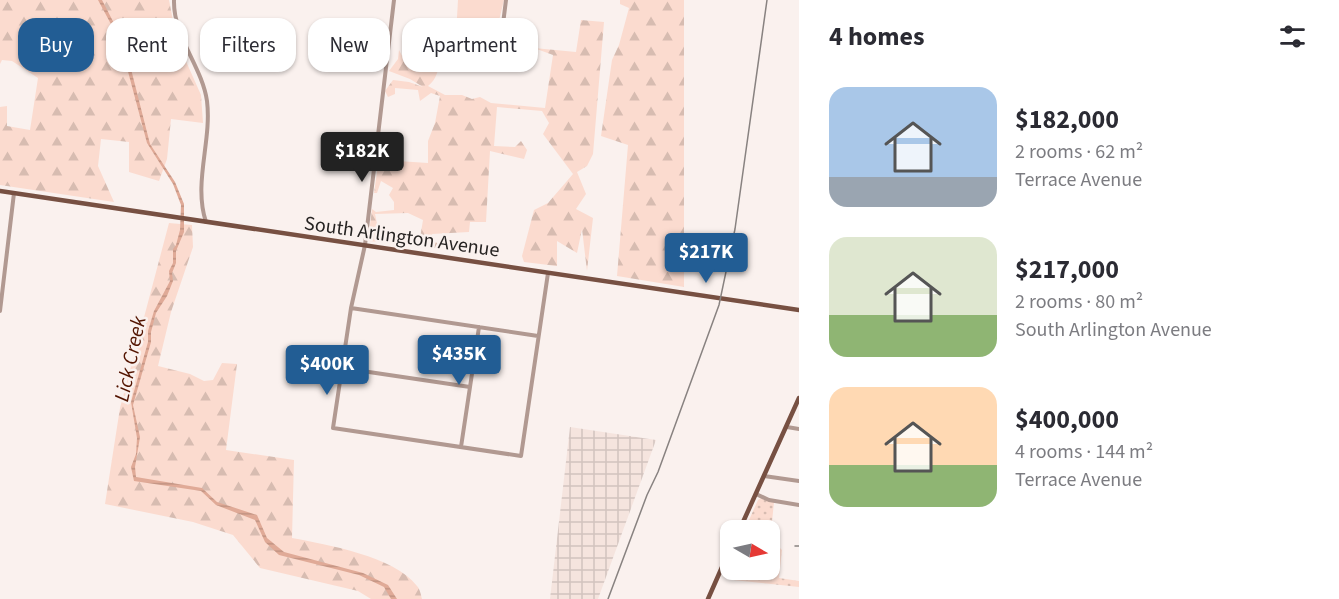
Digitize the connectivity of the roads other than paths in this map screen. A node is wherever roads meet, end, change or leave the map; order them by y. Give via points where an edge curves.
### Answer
1 (174, 0) edge
2 (394, 0) edge
3 (506, 0) edge
4 (504, 18) edge
5 (0, 191) edge
6 (15, 193) junction
7 (206, 222) junction
8 (365, 246) junction
9 (548, 273) junction
10 (351, 308) junction
11 (799, 310) edge
12 (0, 311) edge
13 (479, 327) junction
14 (538, 336) junction
15 (342, 368) junction
16 (470, 387) junction
17 (799, 398) edge
18 (786, 427) junction
19 (799, 429) edge
20 (461, 447) junction
21 (764, 476) junction
22 (799, 481) edge
23 (756, 494) junction
24 (799, 505) edge
25 (744, 520) edge
26 (720, 572) edge
27 (708, 599) edge

1 - 7 street via 177,23 200,76 207,105 201,191
2 - 8 street
3 - 4 street
5 - 6 main road, South Arlington Avenue
6 - 7 main road, South Arlington Avenue
6 - 12 street
7 - 8 main road, South Arlington Avenue
8 - 9 main road, South Arlington Avenue
8 - 10 street
9 - 11 main road, South Arlington Avenue
9 - 14 street
10 - 13 street
10 - 15 street
13 - 14 street
13 - 16 street
14 - 20 street via 521,456
15 - 16 street
15 - 20 street via 333,428
16 - 20 street
17 - 18 main road
18 - 19 street
18 - 21 main road
21 - 22 street
21 - 23 main road
23 - 24 street
23 - 25 main road
26 - 27 main road

